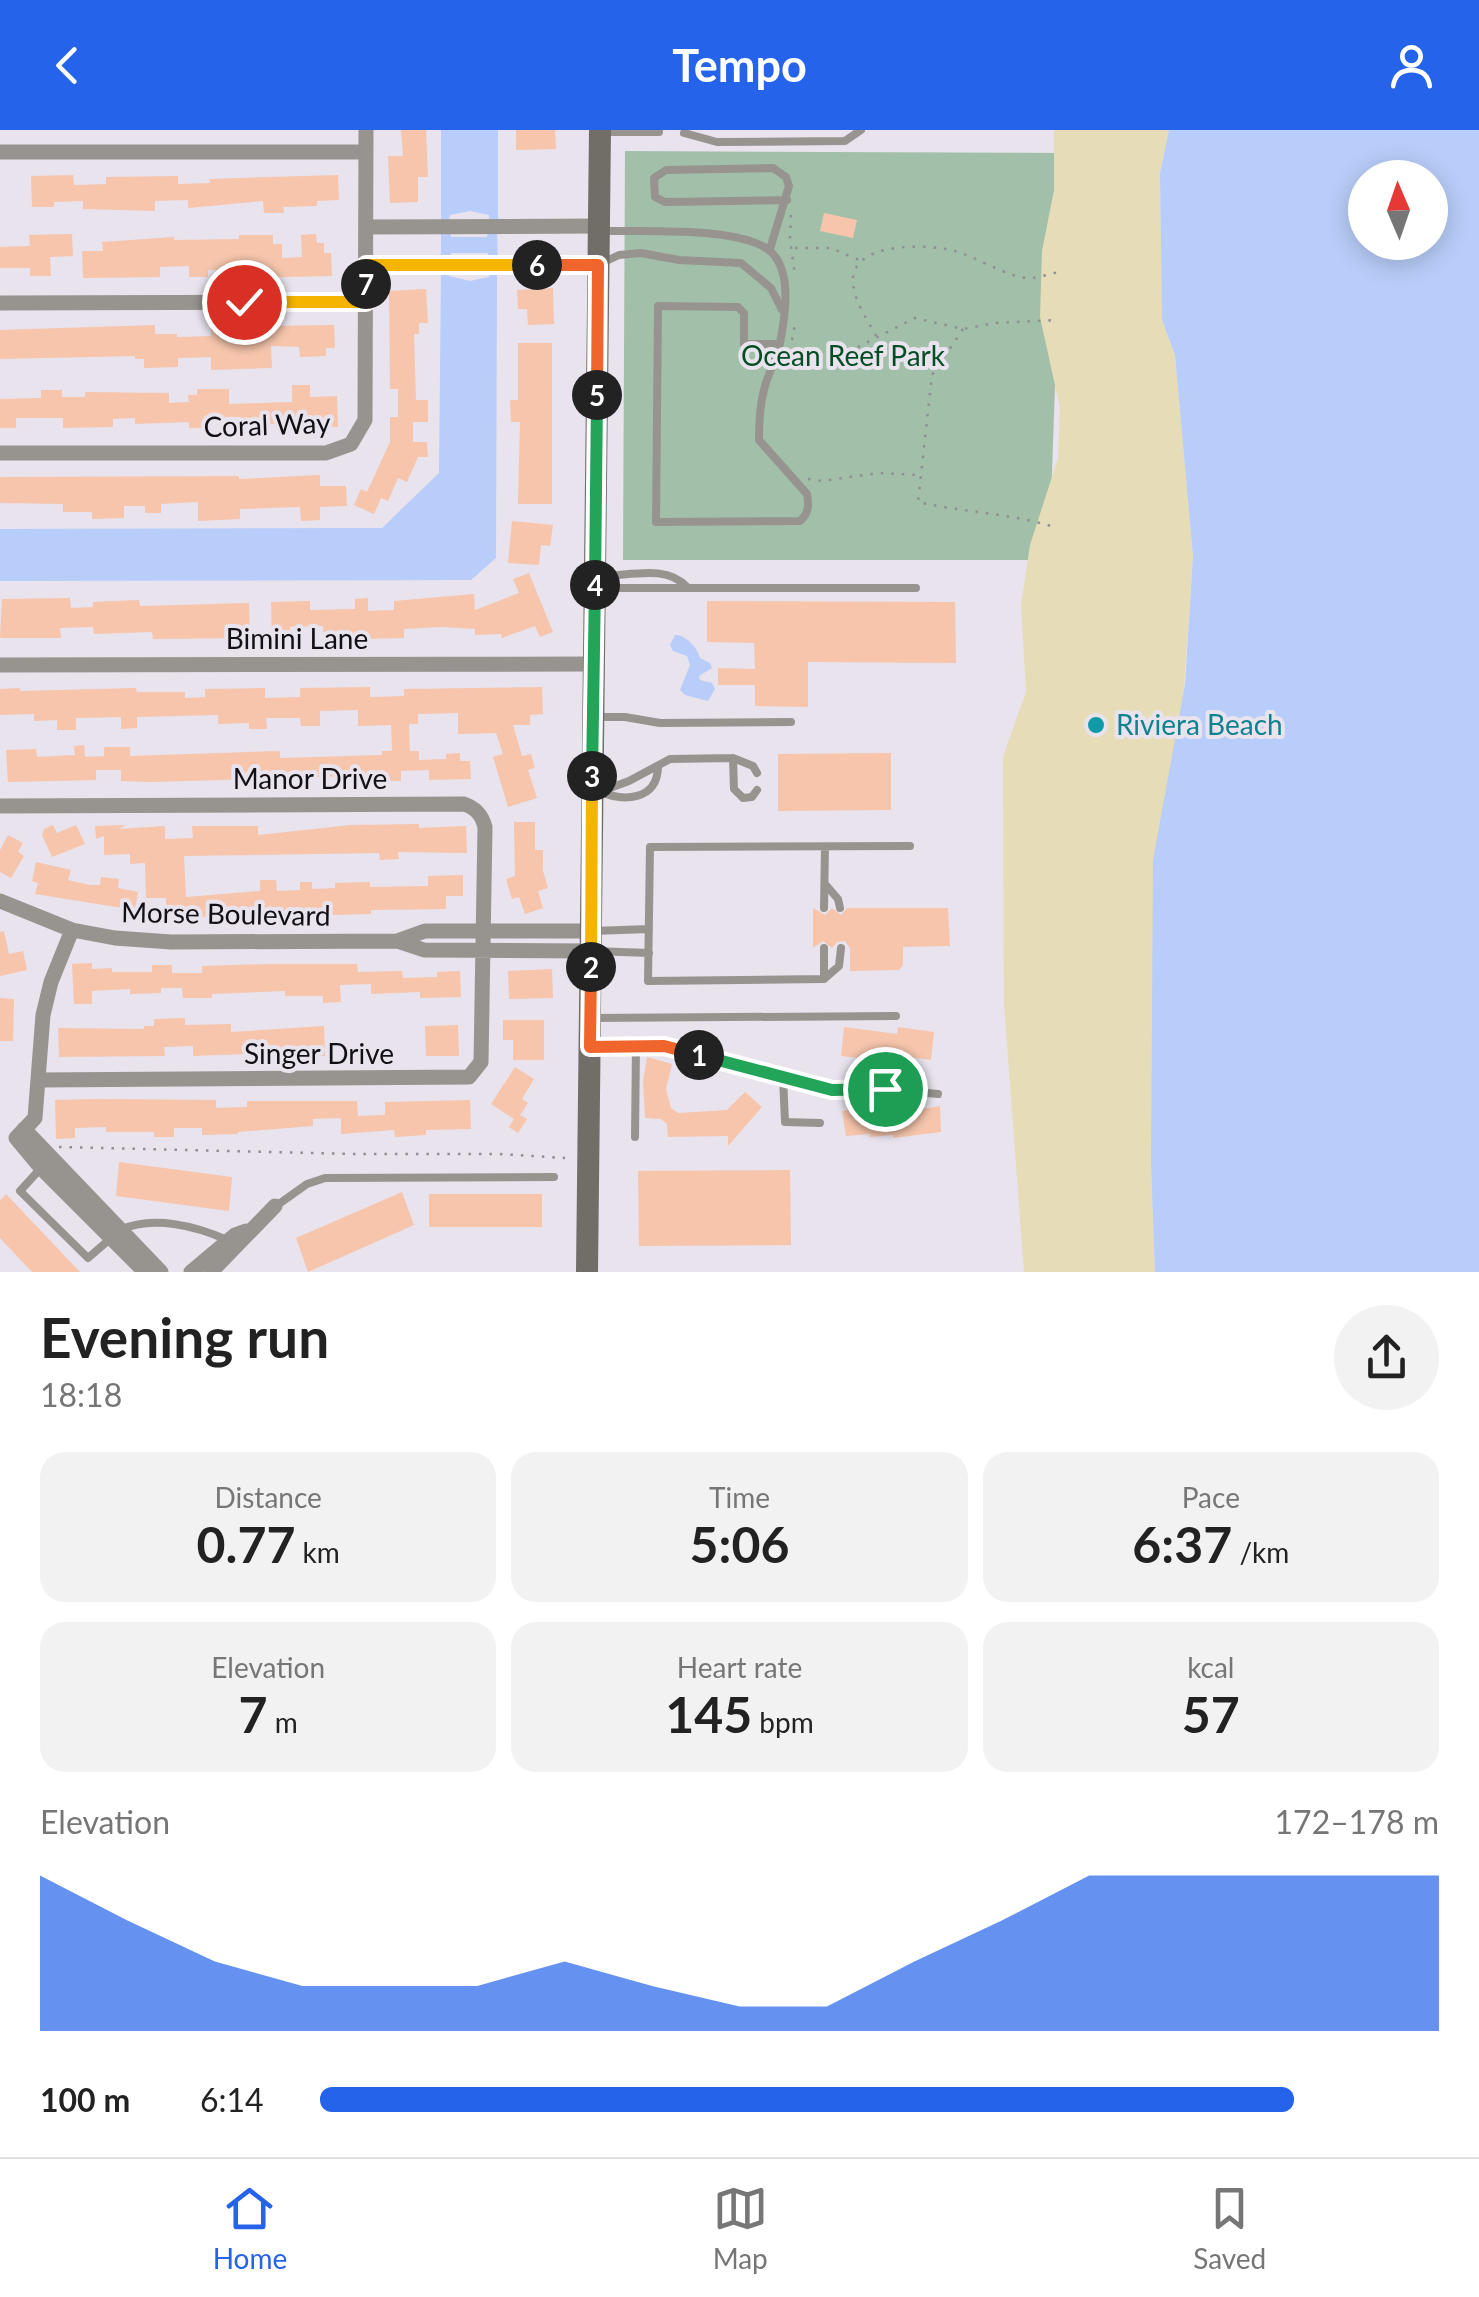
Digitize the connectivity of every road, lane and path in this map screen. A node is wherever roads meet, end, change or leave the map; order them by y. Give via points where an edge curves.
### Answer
1 (366, 130) edge
2 (860, 130) edge
3 (600, 131) edge
4 (659, 132) edge
5 (684, 132) edge
6 (0, 152) edge
7 (366, 152) junction
8 (787, 200) junction
9 (598, 226) junction
10 (366, 227) junction
11 (793, 248) dead end
12 (770, 250) junction
13 (862, 261) junction
14 (366, 265) junction
15 (598, 265) junction
16 (1059, 272) dead end
17 (366, 302) junction
18 (0, 303) edge
19 (783, 312) junction
20 (1058, 320) dead end
21 (964, 329) junction
22 (876, 336) junction
23 (780, 344) junction
24 (0, 453) edge
25 (921, 475) junction
26 (789, 477) junction
27 (1050, 526) dead end
28 (595, 582) junction
29 (686, 587) junction
30 (916, 588) dead end
31 (594, 664) junction
32 (0, 665) edge
33 (593, 717) junction
34 (791, 722) dead end
35 (733, 758) junction
36 (658, 767) junction
37 (757, 773) dead end
38 (630, 781) junction
39 (757, 790) dead end
40 (597, 791) junction
41 (639, 796) junction
42 (0, 806) edge
43 (910, 846) dead end
44 (826, 847) junction
45 (825, 884) junction
46 (0, 900) edge
47 (824, 908) dead end
48 (840, 908) dead end
49 (649, 929) junction
50 (72, 930) junction
51 (483, 931) junction
52 (397, 941) junction
53 (591, 941) junction
54 (824, 948) dead end
55 (841, 948) dead end
56 (483, 950) junction
57 (649, 952) junction
58 (824, 979) junction
59 (896, 1016) dead end
60 (590, 1018) junction
61 (636, 1046) junction
62 (590, 1047) junction
63 (782, 1077) junction
64 (38, 1080) junction
65 (938, 1094) dead end
66 (820, 1123) dead end
67 (13, 1135) edge
68 (634, 1137) dead end
69 (565, 1158) dead end
70 (42, 1159) junction
71 (554, 1177) dead end
72 (275, 1206) joint
73 (254, 1228) junction
74 (115, 1234) junction
75 (228, 1240) junction
76 (145, 1272) edge
77 (162, 1272) edge
78 (192, 1272) edge
79 (211, 1272) edge
80 (588, 1272) edge

1 - 7 street, Coral Way
2 - 5 lane via 845,141 718,142
3 - 4 lane
3 - 9 main road
6 - 7 street
7 - 10 street, Coral Way
8 - 8 lane via 790,186 773,168 666,170 653,182 655,197 665,202
8 - 12 lane
9 - 10 street
9 - 12 lane via 608,232 712,234
9 - 15 main road
10 - 14 street, Coral Way
11 - 13 path via 832,248
12 - 19 lane via 781,264
13 - 16 path via 877,251 924,248 952,250 1026,278
13 - 22 path via 853,276 857,299
14 - 15 street
14 - 17 street, Coral Way
15 - 19 lane via 641,253 742,263 771,288
15 - 28 main road
17 - 18 street
17 - 24 street, Coral Way via 366,420 358,437 335,452
19 - 23 lane
20 - 21 path
21 - 22 path via 915,318
21 - 25 path via 932,375
22 - 23 path via 840,356 797,358
23 - 26 lane via 763,390 759,440
23 - 26 lane via 744,344 741,308 658,306 656,522 800,521 809,505
25 - 26 path
25 - 27 path via 918,502
28 - 29 lane
28 - 29 lane via 660,572
28 - 31 main road
29 - 30 lane
31 - 32 street, Bimini Lane
31 - 33 main road
33 - 34 lane
33 - 40 main road
35 - 36 lane via 670,758
35 - 37 lane
35 - 39 lane via 734,789 743,798
36 - 38 lane
36 - 41 lane via 656,783
38 - 40 lane
38 - 41 lane
40 - 41 lane
40 - 53 main road
42 - 51 street, Manor Drive via 464,804 485,827
43 - 44 lane
44 - 45 lane
44 - 49 lane via 650,847
45 - 47 lane
45 - 48 lane
46 - 50 street, Morse Boulevard
49 - 53 lane
49 - 57 lane
50 - 52 street, Morse Boulevard via 150,941
50 - 64 street via 43,1015
51 - 52 street, Morse Boulevard via 424,932
51 - 53 street, Morse Boulevard
51 - 56 street, Manor Drive
52 - 56 street, Morse Boulevard via 424,950
53 - 56 street, Morse Boulevard
53 - 57 lane
53 - 60 main road
54 - 58 lane
55 - 58 lane via 840,966
56 - 64 street, Singer Drive via 481,1062 469,1076
57 - 58 lane via 648,981
59 - 60 lane
60 - 62 main road
61 - 62 lane
61 - 63 lane via 664,1046
61 - 68 lane
62 - 80 main road
63 - 65 lane via 832,1090
63 - 66 lane via 785,1122
64 - 67 street via 35,1118
67 - 70 street
69 - 70 path via 65,1146
70 - 74 street
70 - 74 lane via 20,1191 88,1258
71 - 72 lane via 326,1178
72 - 73 street
73 - 75 street
73 - 79 street
74 - 75 lane via 156,1223 204,1229
74 - 76 street
74 - 77 street
75 - 78 street

